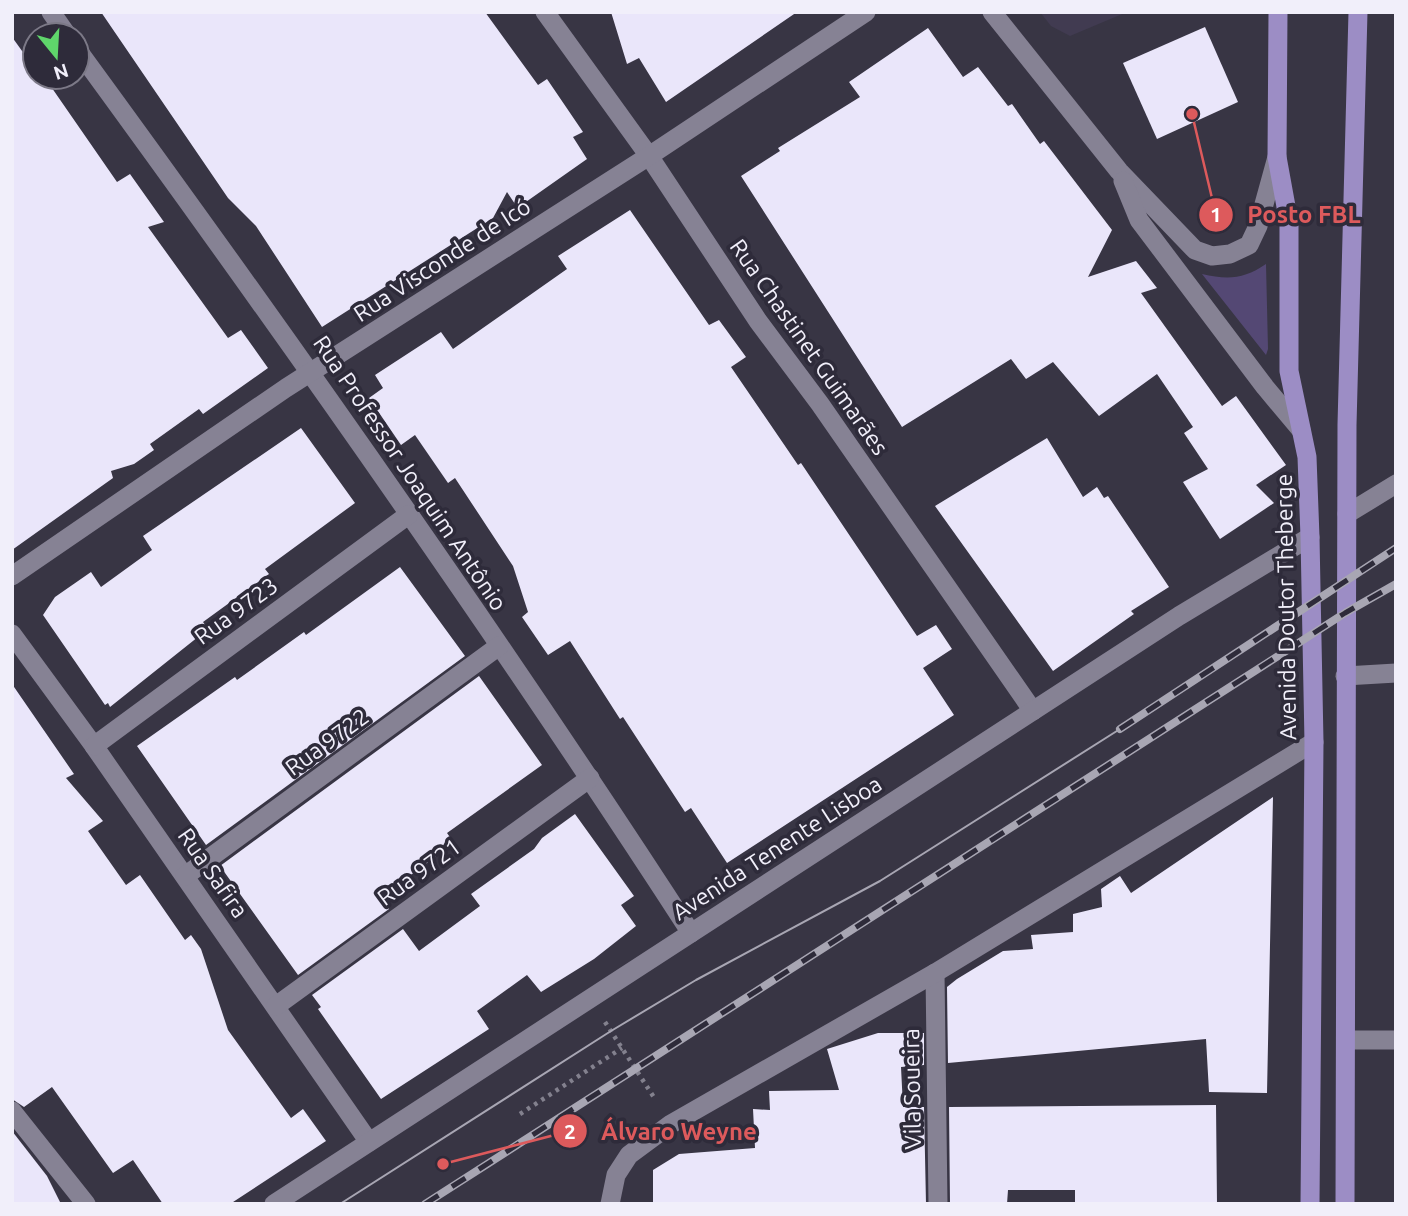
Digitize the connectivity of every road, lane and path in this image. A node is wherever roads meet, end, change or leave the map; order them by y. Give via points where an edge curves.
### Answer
1 (545, 12) edge
2 (866, 12) edge
3 (992, 12) edge
4 (1278, 12) edge
5 (1358, 12) edge
6 (91, 68) edge
7 (649, 156) junction
8 (1277, 157) junction
9 (1119, 171) junction
10 (313, 373) junction
11 (1301, 430) junction
12 (1396, 484) edge
13 (1347, 514) junction
14 (408, 515) junction
15 (1310, 537) junction
16 (12, 576) edge
17 (12, 634) edge
18 (499, 646) junction
19 (1396, 673) edge
20 (1345, 676) junction
21 (1033, 711) junction
22 (1314, 742) junction
23 (94, 746) junction
24 (590, 778) junction
25 (185, 876) junction
26 (691, 933) junction
27 (934, 973) junction
28 (590, 999) junction
29 (276, 1006) junction
30 (1346, 1040) junction
31 (1396, 1040) edge
32 (622, 1048) junction
33 (12, 1111) edge
34 (520, 1114) dead end
35 (671, 1124) junction
36 (369, 1142) junction
37 (86, 1204) edge
38 (274, 1204) edge
39 (610, 1204) edge
40 (938, 1204) edge
41 (1310, 1204) edge
42 (1345, 1204) edge

1 - 7 street, Rua Chastinet Guimarães
2 - 7 street, Rua Visconde de Icó
3 - 9 street
4 - 8 main road, Avenida Doutor Theberge
5 - 13 main road
6 - 10 street, Rua Professor Joaquim Antônio
7 - 10 street, Rua Visconde de Icó
7 - 21 street, Rua Chastinet Guimarães via 758,321
8 - 9 street via 1249,245 1212,256 1195,250
8 - 11 main road, Avenida Doutor Theberge via 1289,223 1289,370
9 - 11 street via 1139,220
10 - 14 street, Rua Professor Joaquim Antônio
10 - 16 street, Rua Visconde de Icó
11 - 15 main road, Avenida Doutor Theberge via 1307,457
12 - 13 street
13 - 20 main road
14 - 18 street, Rua Professor Joaquim Antônio
14 - 23 street, Rua 9723
15 - 21 street, Avenida Tenente Lisboa
15 - 22 main road, Avenida Doutor Theberge
17 - 23 street, Rua Safira
18 - 24 street, Rua Professor Joaquim Antônio
18 - 25 street, Rua 9722
19 - 20 street
20 - 30 main road
21 - 26 street, Avenida Tenente Lisboa
22 - 27 street
22 - 41 main road, Avenida Doutor Theberge
23 - 25 street, Rua Safira
24 - 26 street, Rua Professor Joaquim Antônio
24 - 29 street, Rua 9721
25 - 29 street, Rua Safira
26 - 28 street, Avenida Tenente Lisboa
27 - 35 street
27 - 40 street, Vila Soueira
28 - 32 path
28 - 36 street, Avenida Tenente Lisboa
29 - 36 street, Rua Safira
30 - 31 street
30 - 42 main road
32 - 34 path
32 - 35 path
33 - 37 street
35 - 39 street via 629,1155 616,1175
36 - 38 street, Avenida Tenente Lisboa

